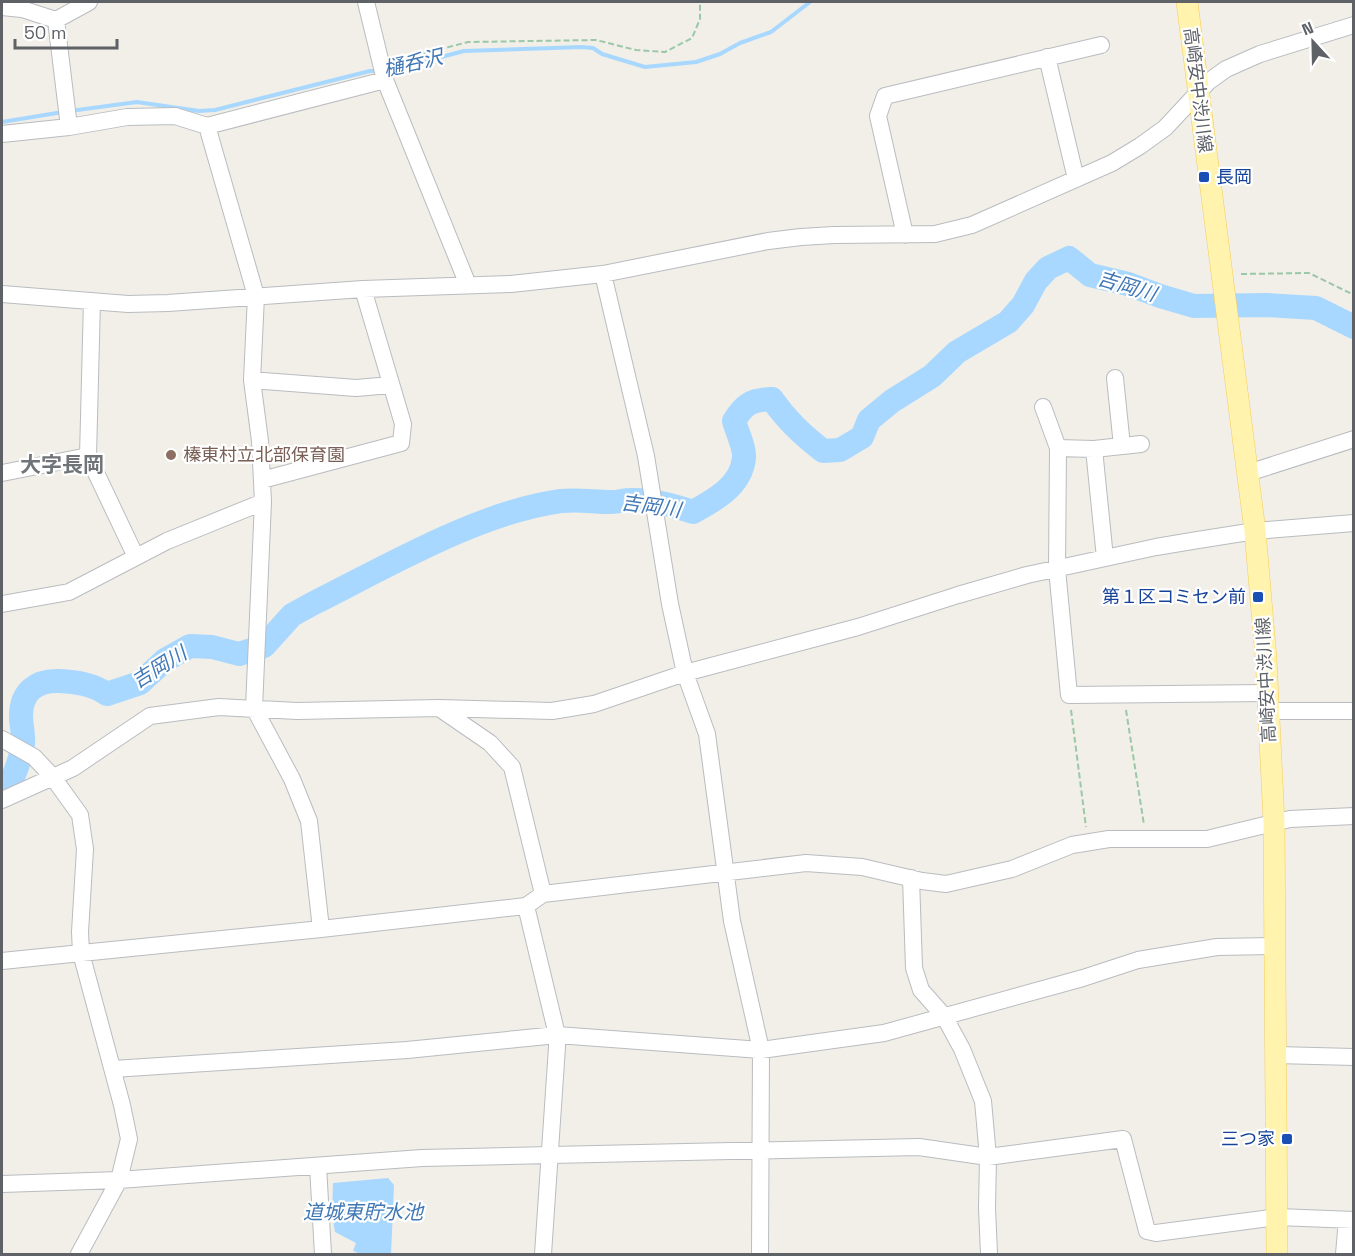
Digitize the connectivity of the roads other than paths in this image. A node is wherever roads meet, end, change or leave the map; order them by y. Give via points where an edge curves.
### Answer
1 (89, 2) edge
2 (366, 2) edge
3 (1187, 2) edge
4 (2, 7) edge
5 (56, 20) junction
6 (1353, 26) edge
7 (1101, 45) dead end
8 (1047, 57) junction
9 (383, 72) junction
10 (1198, 94) junction
11 (207, 126) junction
12 (69, 127) junction
13 (2, 134) edge
14 (1076, 179) junction
15 (905, 235) junction
16 (603, 274) junction
17 (468, 285) junction
18 (363, 289) junction
19 (2, 294) edge
20 (256, 296) junction
21 (92, 301) junction
22 (1115, 378) dead end
23 (252, 380) junction
24 (392, 384) junction
25 (1043, 407) dead end
26 (1353, 439) edge
27 (1141, 444) dead end
28 (1122, 446) junction
29 (1058, 448) junction
30 (1094, 449) junction
31 (88, 456) junction
32 (2, 473) edge
33 (1248, 473) junction
34 (262, 480) junction
35 (263, 501) junction
36 (1353, 523) edge
37 (1256, 531) junction
38 (136, 557) junction
39 (1105, 558) junction
40 (1057, 569) junction
41 (2, 604) edge
42 (685, 673) junction
43 (1267, 702) junction
44 (254, 708) junction
45 (439, 708) junction
46 (1353, 711) edge
47 (2, 740) edge
48 (52, 776) junction
49 (2, 800) edge
50 (1353, 816) edge
51 (1274, 822) junction
52 (726, 873) junction
53 (911, 878) junction
54 (543, 894) junction
55 (526, 906) junction
56 (321, 929) junction
57 (1276, 946) junction
58 (81, 952) junction
59 (2, 961) edge
60 (944, 1016) junction
61 (557, 1035) junction
62 (761, 1050) junction
63 (1276, 1055) junction
64 (1353, 1057) edge
65 (113, 1069) junction
66 (761, 1149) junction
67 (551, 1155) junction
68 (988, 1157) junction
69 (318, 1166) junction
70 (119, 1180) junction
71 (2, 1184) edge
72 (1278, 1217) junction
73 (1350, 1220) edge
74 (79, 1254) edge
75 (324, 1254) edge
76 (543, 1254) edge
77 (760, 1254) edge
78 (989, 1254) edge
79 (1277, 1254) edge
80 (1344, 1254) edge

1 - 5 street
2 - 9 street
3 - 10 main road, 高崎安中渋川線
4 - 5 street
5 - 12 street
6 - 10 street via 1260,54 1215,75
7 - 8 street
8 - 14 street
8 - 15 street via 885,96 878,116
9 - 11 street
9 - 17 street
10 - 14 street via 1165,128 1140,146
10 - 33 main road, 高崎安中渋川線
11 - 12 street via 175,116 127,117
11 - 20 street
12 - 13 street
14 - 15 street via 972,225 935,234
15 - 16 street via 801,237
16 - 17 street via 522,284
16 - 42 street via 646,456
17 - 18 street
18 - 20 street
18 - 24 street
19 - 21 street
20 - 21 street via 128,304
20 - 23 street
21 - 31 street
22 - 28 street
23 - 24 street via 356,388
23 - 34 street
24 - 34 street via 403,424 402,443
25 - 29 street
26 - 33 street
27 - 28 street
28 - 30 street
29 - 30 street
29 - 40 street
30 - 39 street
31 - 32 street
31 - 38 street
33 - 37 main road, 高崎安中渋川線
34 - 35 street
35 - 38 street
35 - 44 street
36 - 37 street
37 - 39 street
37 - 43 main road, 高崎安中渋川線
38 - 41 street via 69,592
39 - 40 street
40 - 42 street
40 - 43 street via 1069,696
42 - 45 street via 594,704 552,711
42 - 52 street via 707,734
43 - 46 street
43 - 51 main road, 高崎安中渋川線
44 - 45 street
44 - 48 street via 219,707 150,716 73,768
44 - 56 street via 292,779 309,821
45 - 54 street via 490,743 512,768
47 - 48 street via 34,757
48 - 49 street
48 - 58 street via 80,815 85,849
50 - 51 street
51 - 53 street via 1207,839 1109,839 1072,844 1012,869 946,884
51 - 57 main road, 高崎安中渋川線
52 - 53 street via 806,863 862,867
52 - 54 street
52 - 62 street via 732,921
53 - 60 street via 914,968 921,990
54 - 55 street
55 - 56 street
55 - 61 street
56 - 58 street
57 - 60 street via 1216,947 1138,960
57 - 63 main road, 高崎安中渋川線
58 - 59 street
58 - 65 street
60 - 62 street via 884,1033
60 - 68 street via 982,1101
61 - 62 street
61 - 65 street via 407,1050
61 - 67 street
62 - 66 street
63 - 64 street
63 - 72 main road, 高崎安中渋川線
65 - 70 street via 129,1139
66 - 67 street
66 - 68 street via 919,1147
66 - 77 street
67 - 69 street via 422,1158
67 - 76 street
68 - 72 street via 1123,1140 1147,1231
68 - 78 street
69 - 70 street
69 - 75 street
70 - 71 street
70 - 74 street
72 - 73 street
72 - 79 main road, 高崎安中渋川線
73 - 80 street

